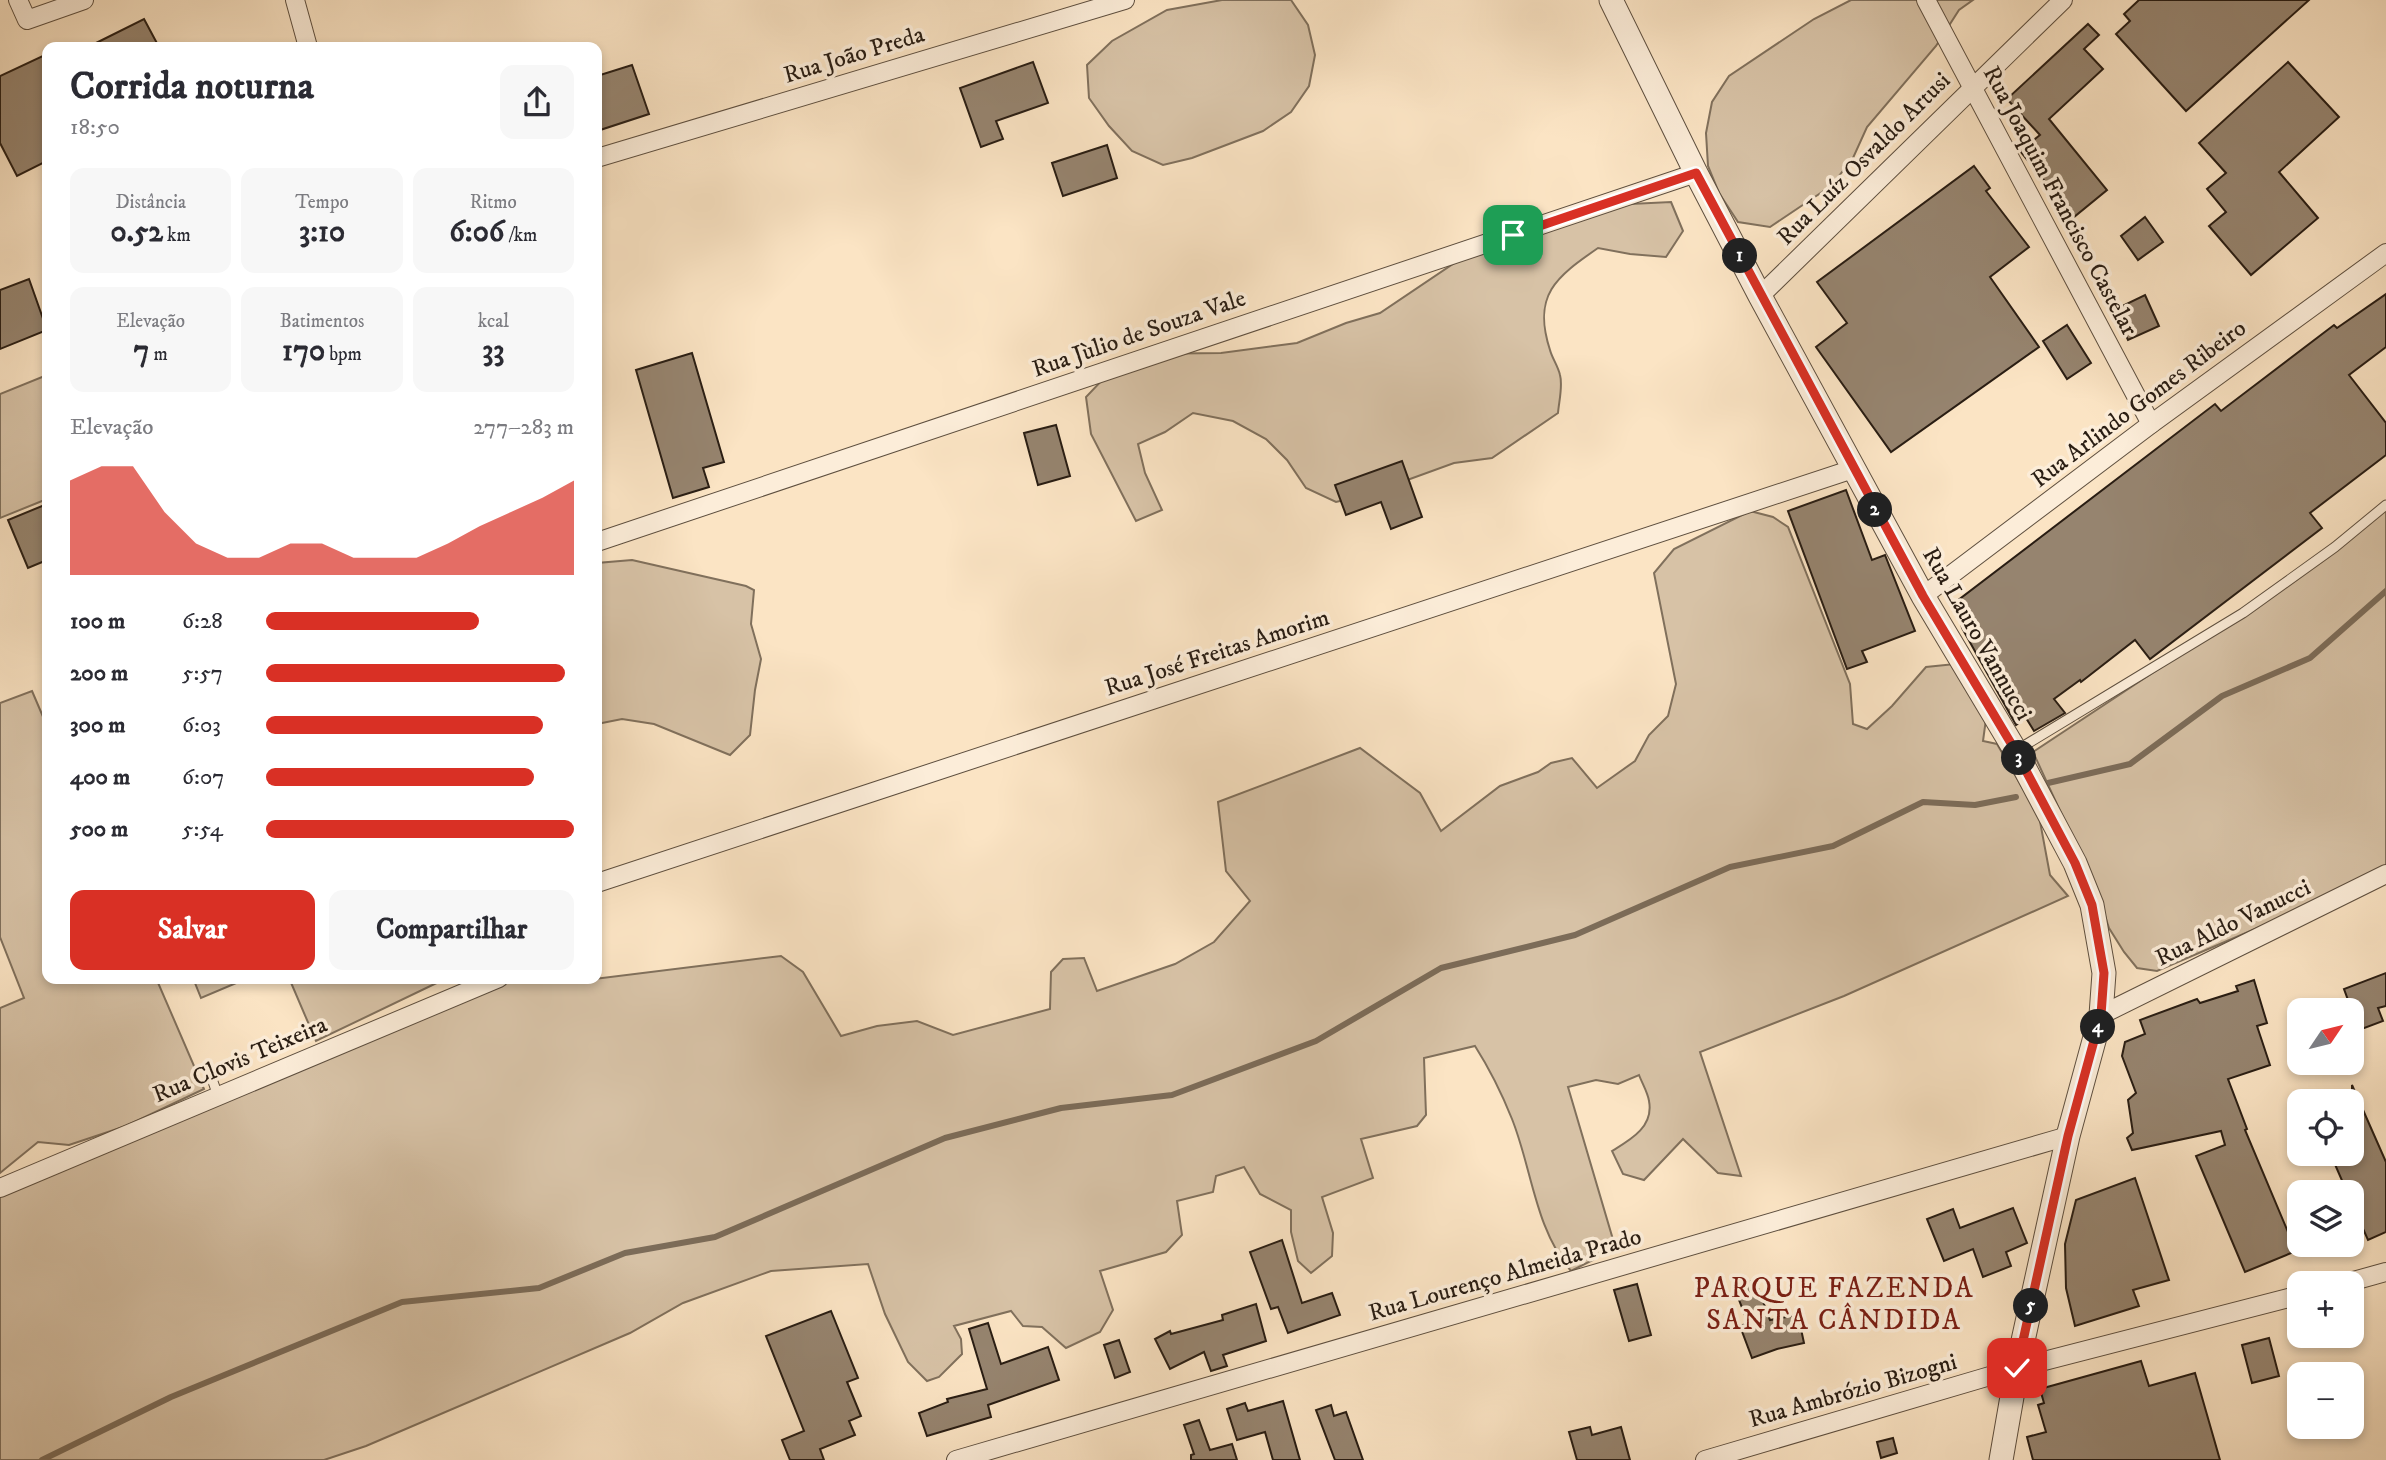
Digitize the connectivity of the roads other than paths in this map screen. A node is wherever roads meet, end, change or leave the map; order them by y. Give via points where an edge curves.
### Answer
1 (18, 0) edge
2 (84, 0) edge
3 (295, 0) edge
4 (1125, 0) edge
5 (1611, 0) edge
6 (1926, 0) edge
7 (2063, 0) edge
8 (307, 42) edge
9 (1971, 88) junction
10 (602, 157) edge
11 (1696, 173) junction
12 (2386, 253) edge
13 (1760, 296) junction
14 (2151, 424) junction
15 (1853, 469) junction
16 (2386, 505) edge
17 (602, 540) edge
18 (1923, 596) junction
19 (2015, 750) junction
20 (2386, 874) edge
21 (602, 881) edge
22 (485, 984) edge
23 (2101, 1015) junction
24 (211, 1076) dead end
25 (218, 1096) junction
26 (2068, 1136) junction
27 (0, 1188) edge
28 (2386, 1272) edge
29 (2364, 1278) edge
30 (2287, 1298) edge
31 (2017, 1368) junction
32 (956, 1460) edge
33 (1705, 1460) edge
34 (2001, 1460) edge

1 - 2 street via 27,20
3 - 8 street
4 - 10 street, Rua João Preda
5 - 11 street, Rua Lauro Vannucci
6 - 9 street, Rua Joaquim Francisco Castelar
7 - 9 street, Rua Luíz Osvaldo Artusi
9 - 13 street, Rua Luíz Osvaldo Artusi
9 - 14 street, Rua Joaquim Francisco Castelar
11 - 13 street, Rua Lauro Vannucci
11 - 17 street, Rua Jùlio de Souza Vale
12 - 14 street, Rua Arlindo Gomes Ribeiro
13 - 15 street, Rua Lauro Vannucci
14 - 18 street, Rua Arlindo Gomes Ribeiro
15 - 18 street, Rua Lauro Vannucci
15 - 21 street, Rua José Freitas Amorim
16 - 19 lane via 2243,613
18 - 19 street, Rua Lauro Vannucci
19 - 23 street, Rua Lauro Vannucci via 2092,905 2104,973
20 - 23 street, Rua Aldo Vanucci
22 - 25 street, Rua Clovis Teixeira
23 - 26 street, Rua Lauro Vannucci
24 - 25 lane
25 - 27 street, Rua Clovis Teixeira
26 - 31 street, Rua Lauro Vannucci
26 - 32 street, Rua Lourenço Almeida Prado
28 - 29 street
30 - 31 street, Rua Ambrózio Bizogni
31 - 33 street, Rua Ambrózio Bizogni
31 - 34 street, Rua Lauro Vannucci

